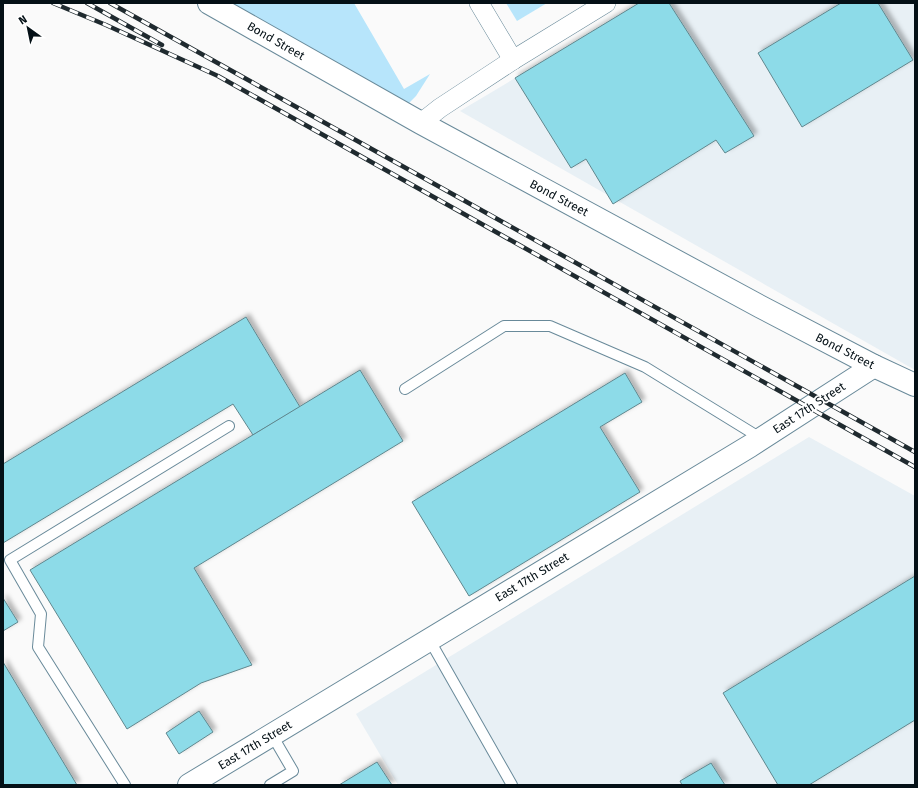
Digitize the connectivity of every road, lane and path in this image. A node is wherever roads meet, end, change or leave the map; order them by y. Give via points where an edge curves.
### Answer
1 (209, 3) edge
2 (479, 3) edge
3 (606, 3) edge
4 (513, 60) junction
5 (421, 123) junction
6 (874, 366) junction
7 (915, 385) edge
8 (405, 389) dead end
9 (229, 426) dead end
10 (762, 439) junction
11 (429, 639) junction
12 (272, 735) junction
13 (125, 785) edge
14 (189, 785) edge
15 (270, 785) edge
16 (512, 785) edge

1 - 5 street, Bond Street
2 - 4 street
3 - 4 street
4 - 5 street
5 - 6 street, Bond Street via 761,308
6 - 7 street, Bond Street
6 - 10 street, East 17th Street
8 - 10 lane via 504,326 550,326 645,367
9 - 13 lane via 10,560 41,614 38,647
10 - 11 street, East 17th Street
11 - 12 street, East 17th Street
11 - 16 lane
12 - 14 street, East 17th Street
12 - 15 lane via 293,771

